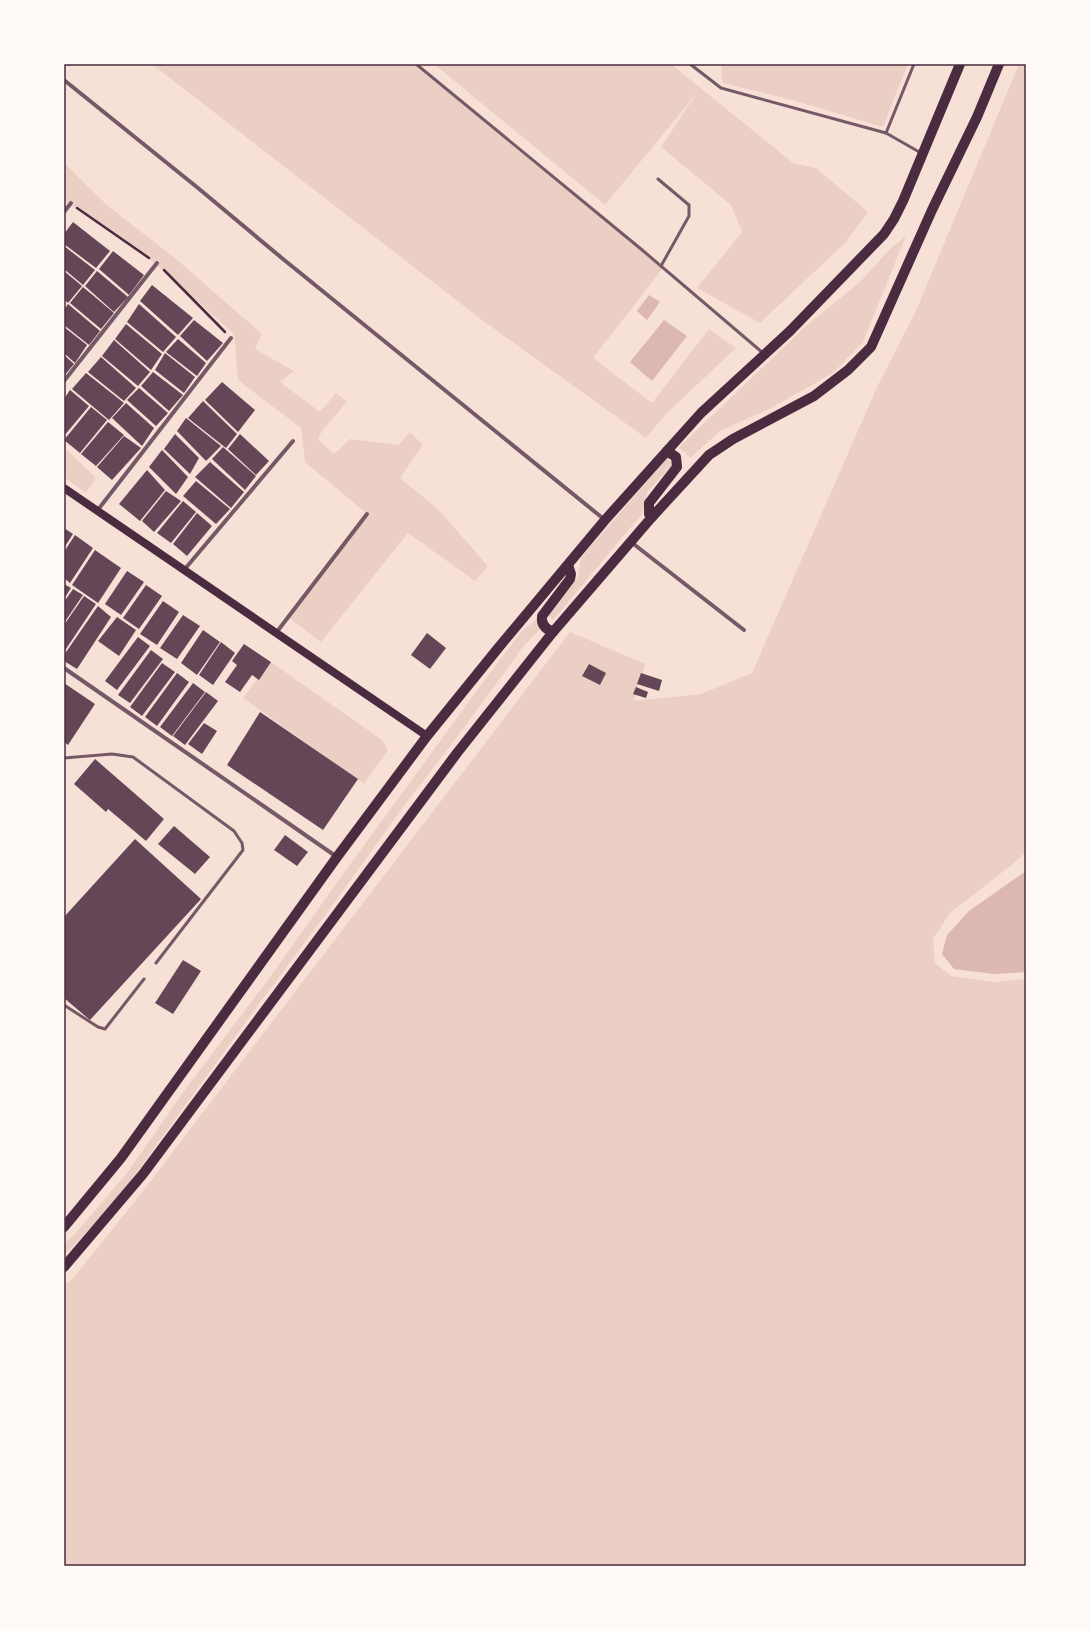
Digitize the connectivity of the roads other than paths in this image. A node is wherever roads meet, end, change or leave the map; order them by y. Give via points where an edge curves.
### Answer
1 (416, 64) edge
2 (690, 64) edge
3 (914, 64) edge
4 (960, 64) edge
5 (999, 64) edge
6 (64, 80) edge
7 (886, 133) junction
8 (923, 154) junction
9 (658, 179) dead end
10 (71, 204) dead end
11 (64, 212) edge
12 (157, 263) dead end
13 (661, 266) junction
14 (231, 338) dead end
15 (765, 354) junction
16 (64, 381) edge
17 (293, 441) dead end
18 (667, 450) junction
19 (64, 488) edge
20 (97, 511) junction
21 (367, 514) dead end
22 (652, 517) junction
23 (605, 520) junction
24 (631, 542) junction
25 (568, 565) junction
26 (184, 570) junction
27 (744, 630) dead end
28 (552, 632) junction
29 (276, 633) junction
30 (64, 668) edge
31 (427, 736) junction
32 (64, 758) edge
33 (337, 857) junction
34 (156, 963) dead end
35 (144, 979) dead end
36 (64, 1005) edge
37 (64, 1227) edge
38 (64, 1267) edge

1 - 13 lane
2 - 7 lane via 721,88
3 - 7 lane
4 - 8 main road
5 - 22 main road via 871,347 848,370 814,396 733,438 708,454
6 - 23 street
7 - 8 lane
8 - 15 main road via 903,202 884,234
9 - 13 lane via 689,205 689,216
10 - 11 street
12 - 16 street
13 - 15 lane
14 - 20 street
15 - 18 main road via 701,413
17 - 26 street
18 - 22 main road via 676,457 677,466 649,503 649,514
18 - 23 main road
19 - 20 main road
20 - 26 main road
21 - 29 street
22 - 24 main road
23 - 25 main road
24 - 27 street
24 - 28 main road
25 - 28 main road via 570,579 542,616 543,625
25 - 31 main road
26 - 29 main road
28 - 38 main road via 457,753 143,1174
29 - 31 main road
30 - 33 street
31 - 33 main road
32 - 34 lane via 112,754 133,757 234,830 242,843 243,850
33 - 37 main road via 122,1158
35 - 36 lane via 105,1029

